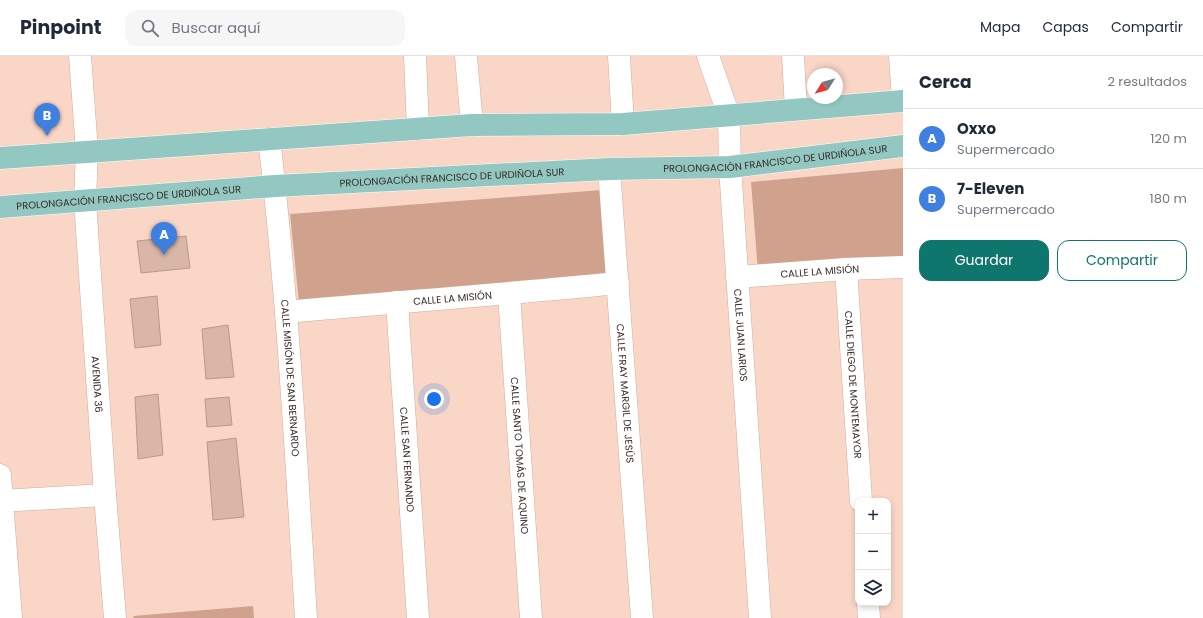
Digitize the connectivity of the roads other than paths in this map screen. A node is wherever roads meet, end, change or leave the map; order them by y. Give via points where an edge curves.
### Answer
1 (80, 56) edge
2 (415, 56) edge
3 (466, 56) edge
4 (619, 56) edge
5 (708, 56) edge
6 (793, 56) edge
7 (900, 56) edge
8 (903, 100) edge
9 (796, 109) junction
10 (729, 116) junction
11 (623, 124) junction
12 (472, 125) junction
13 (418, 129) junction
14 (269, 139) junction
15 (903, 146) edge
16 (86, 151) junction
17 (0, 158) edge
18 (730, 167) junction
19 (609, 169) junction
20 (275, 186) junction
21 (85, 201) junction
22 (0, 207) edge
23 (903, 267) edge
24 (846, 269) junction
25 (737, 277) junction
26 (618, 283) junction
27 (509, 294) junction
28 (397, 302) junction
29 (286, 312) junction
30 (0, 475) edge
31 (105, 495) junction
32 (861, 498) edge
33 (1, 501) edge
34 (868, 606) edge
35 (11, 618) edge
36 (115, 618) edge
37 (306, 618) edge
38 (418, 618) edge
39 (531, 618) edge
40 (642, 618) edge
41 (760, 618) edge
42 (869, 618) edge

1 - 16 street, AVENIDA 36
2 - 13 street
3 - 12 street
4 - 11 street
5 - 10 street, CALLE JUAN LARIOS
6 - 9 street
7 - 8 street
8 - 9 main road
9 - 10 main road
10 - 11 main road
10 - 18 street, CALLE JUAN LARIOS
11 - 12 main road
12 - 13 main road
13 - 14 main road
14 - 16 main road
14 - 20 street, CALLE MISIÓN DE SAN BERNARDO
15 - 18 main road, PROLONGACIÓN FRANCISCO DE URDIÑOLA SUR
16 - 17 main road
16 - 21 street, AVENIDA 36
18 - 19 main road, PROLONGACIÓN FRANCISCO DE URDIÑOLA SUR
18 - 25 street, CALLE JUAN LARIOS
19 - 20 main road, PROLONGACIÓN FRANCISCO DE URDIÑOLA SUR
19 - 26 street, CALLE FRAY MARGIL DE JESÚS
20 - 21 main road, PROLONGACIÓN FRANCISCO DE URDIÑOLA SUR
20 - 29 street, CALLE MISIÓN DE SAN BERNARDO
21 - 22 main road, PROLONGACIÓN FRANCISCO DE URDIÑOLA SUR
21 - 31 street, AVENIDA 36
23 - 24 street, CALLE LA MISIÓN
24 - 25 street, CALLE LA MISIÓN
24 - 32 street, CALLE DIEGO DE MONTEMAYOR
25 - 41 street, CALLE JUAN LARIOS
26 - 27 street, CALLE LA MISIÓN
26 - 40 street, CALLE FRAY MARGIL DE JESÚS
27 - 28 street, CALLE LA MISIÓN
27 - 39 street, CALLE SANTO TOMÁS DE AQUINO
28 - 29 street, CALLE LA MISIÓN
28 - 38 street, CALLE SAN FERNANDO
29 - 37 street, CALLE MISIÓN DE SAN BERNARDO
30 - 33 street
31 - 33 street
31 - 36 street, AVENIDA 36
33 - 35 street
34 - 42 street

